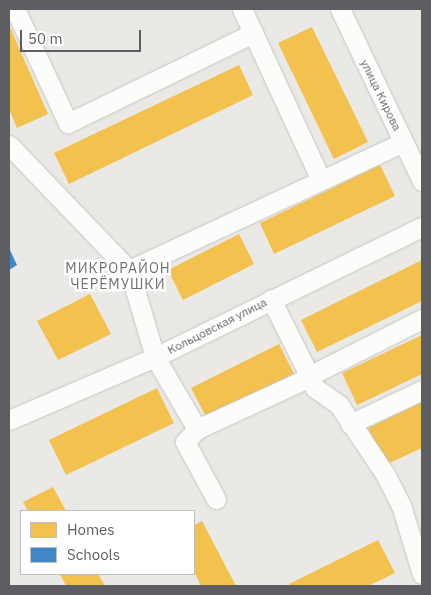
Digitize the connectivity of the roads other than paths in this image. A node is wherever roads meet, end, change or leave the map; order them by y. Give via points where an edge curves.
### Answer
1 (15, 9) edge
2 (242, 9) edge
3 (340, 9) edge
4 (253, 33) junction
5 (403, 142) junction
6 (9, 145) edge
7 (321, 180) junction
8 (422, 181) edge
9 (422, 227) edge
10 (129, 270) junction
11 (271, 299) junction
12 (422, 319) edge
13 (155, 357) junction
14 (310, 376) junction
15 (422, 390) edge
16 (9, 420) edge
17 (350, 424) junction
18 (197, 429) junction
19 (216, 500) dead end
20 (422, 574) edge

1 - 4 street via 68,123
2 - 4 street
3 - 5 street, улица Кирова
4 - 7 street
5 - 7 street
5 - 8 street, улица Кирова
6 - 10 street
7 - 10 street
9 - 11 street, Кольцовская улица
10 - 13 street
11 - 13 street, Кольцовская улица
11 - 14 street
12 - 14 street
13 - 16 street, Кольцовская улица
13 - 18 street
14 - 17 street via 315,388 339,405
14 - 18 street
15 - 17 street
17 - 20 street via 401,505
18 - 19 street via 185,442

